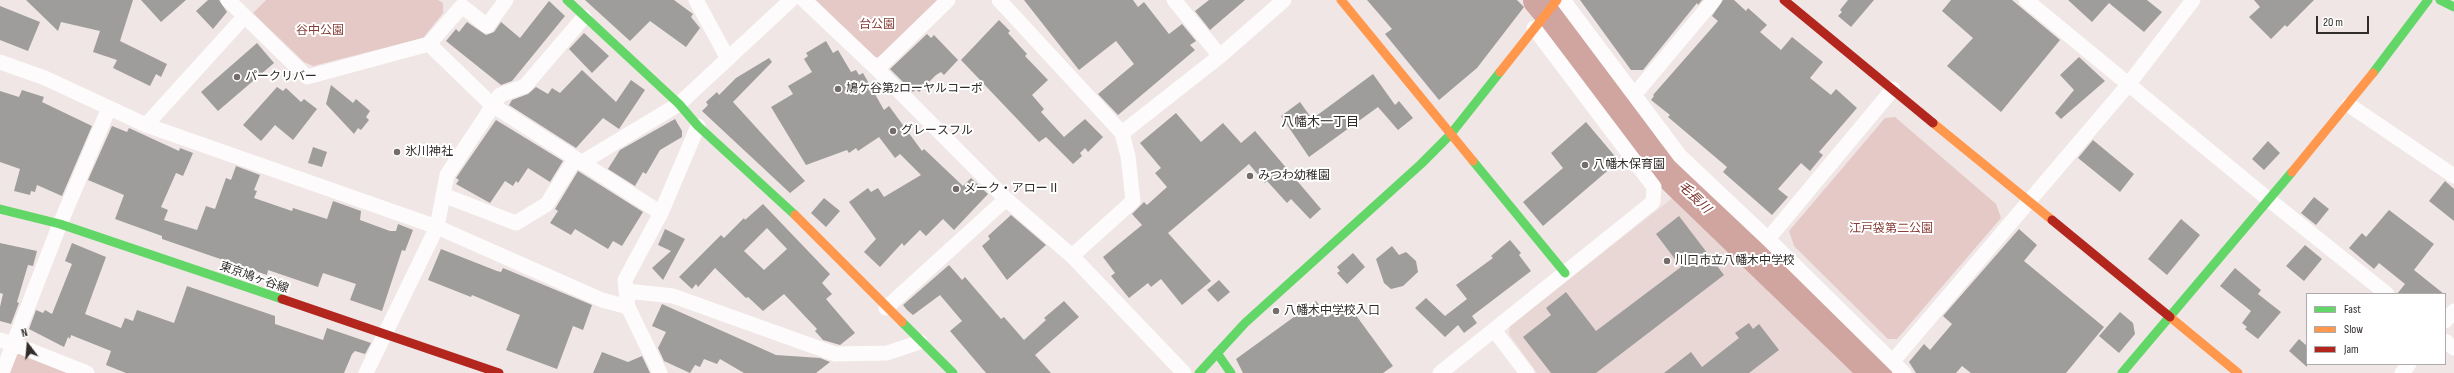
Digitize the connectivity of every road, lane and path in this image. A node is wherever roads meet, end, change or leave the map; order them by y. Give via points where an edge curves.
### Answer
1 (228, 0) edge
2 (506, 0) edge
3 (567, 0) edge
4 (696, 0) edge
5 (791, 0) edge
6 (804, 0) edge
7 (948, 0) edge
8 (999, 0) edge
9 (1174, 0) edge
10 (1284, 0) edge
11 (1557, 0) edge
12 (1563, 0) edge
13 (1714, 0) edge
14 (1784, 0) edge
15 (2026, 0) edge
16 (2193, 0) edge
17 (2428, 0) edge
18 (2440, 0) edge
19 (1346, 2) edge
20 (458, 3) edge
21 (2454, 7) edge
22 (244, 17) junction
23 (584, 17) junction
24 (1534, 28) junction
25 (428, 44) junction
26 (1220, 56) junction
27 (728, 59) junction
28 (0, 62) edge
29 (877, 68) junction
30 (2128, 84) junction
31 (1893, 89) junction
32 (1635, 94) junction
33 (680, 104) junction
34 (492, 105) junction
35 (2349, 105) junction
36 (109, 108) junction
37 (146, 125) junction
38 (698, 126) junction
39 (1122, 133) junction
40 (1450, 134) junction
41 (578, 161) junction
42 (2454, 176) edge
43 (443, 195) junction
44 (1006, 198) junction
45 (2268, 199) junction
46 (2029, 201) junction
47 (0, 209) edge
48 (661, 213) junction
49 (60, 224) junction
50 (437, 227) junction
51 (1768, 239) junction
52 (1072, 256) junction
53 (1565, 273) junction
54 (626, 291) junction
55 (2385, 293) edge
56 (628, 307) junction
57 (886, 308) junction
58 (2454, 311) edge
59 (2168, 316) junction
60 (2446, 320) edge
61 (1494, 330) junction
62 (384, 335) junction
63 (7, 342) edge
64 (920, 342) junction
65 (2446, 342) edge
66 (2454, 348) edge
67 (1216, 353) junction
68 (1892, 361) junction
69 (2408, 365) edge
70 (2, 373) edge
71 (87, 373) edge
72 (366, 373) edge
73 (499, 373) edge
74 (660, 373) edge
75 (952, 373) edge
76 (1184, 373) edge
77 (1199, 373) edge
78 (1231, 373) edge
79 (1440, 373) edge
80 (1527, 373) edge
81 (1904, 373) edge
82 (2122, 373) edge
83 (2238, 373) edge
84 (2402, 373) edge

1 - 22 street
2 - 20 street via 487,26
3 - 23 street
4 - 27 street
5 - 27 street
6 - 29 street
7 - 29 street
8 - 39 street
9 - 26 street
10 - 26 street
11 - 24 street
12 - 32 street
13 - 32 street
14 - 31 street
15 - 30 street
16 - 30 street
17 - 35 street
18 - 21 street
19 - 40 street
20 - 25 street
22 - 25 street via 307,77
22 - 37 street
23 - 33 street
23 - 34 street via 525,86 500,95
24 - 40 street
24 - 53 street via 1654,187 1653,202
25 - 34 street
26 - 39 street
27 - 33 street
28 - 36 street via 45,78
29 - 44 street
30 - 45 street
30 - 46 street
31 - 46 street
31 - 51 street
32 - 51 street via 1680,156
33 - 38 street
33 - 41 street
34 - 41 street
34 - 43 street via 447,175
35 - 42 street
35 - 45 street
36 - 37 street
36 - 49 street
37 - 50 street
38 - 48 street
38 - 57 street via 788,208
39 - 52 street via 1128,156 1133,201
40 - 53 street
40 - 67 street via 1421,164 1256,313
41 - 43 street via 547,204 516,223
41 - 48 street
43 - 50 street
44 - 52 street
44 - 57 street
45 - 55 street
45 - 59 street
46 - 59 street
46 - 68 street
47 - 49 street, 東京鳩ヶ谷線
48 - 54 street via 625,280
49 - 62 street, 東京鳩ヶ谷線
49 - 63 street
50 - 56 street via 602,300
50 - 62 street
51 - 68 street
52 - 76 street
53 - 61 street
54 - 56 street
54 - 64 street via 673,296 835,354 887,353
56 - 74 street
57 - 64 street
58 - 60 street
59 - 82 street
59 - 83 street
61 - 79 street
61 - 80 street
62 - 72 street
62 - 73 street, 東京鳩ヶ谷線
63 - 70 street
63 - 71 street
64 - 75 street
65 - 66 street
67 - 77 street
67 - 78 street
68 - 81 street
69 - 84 street

